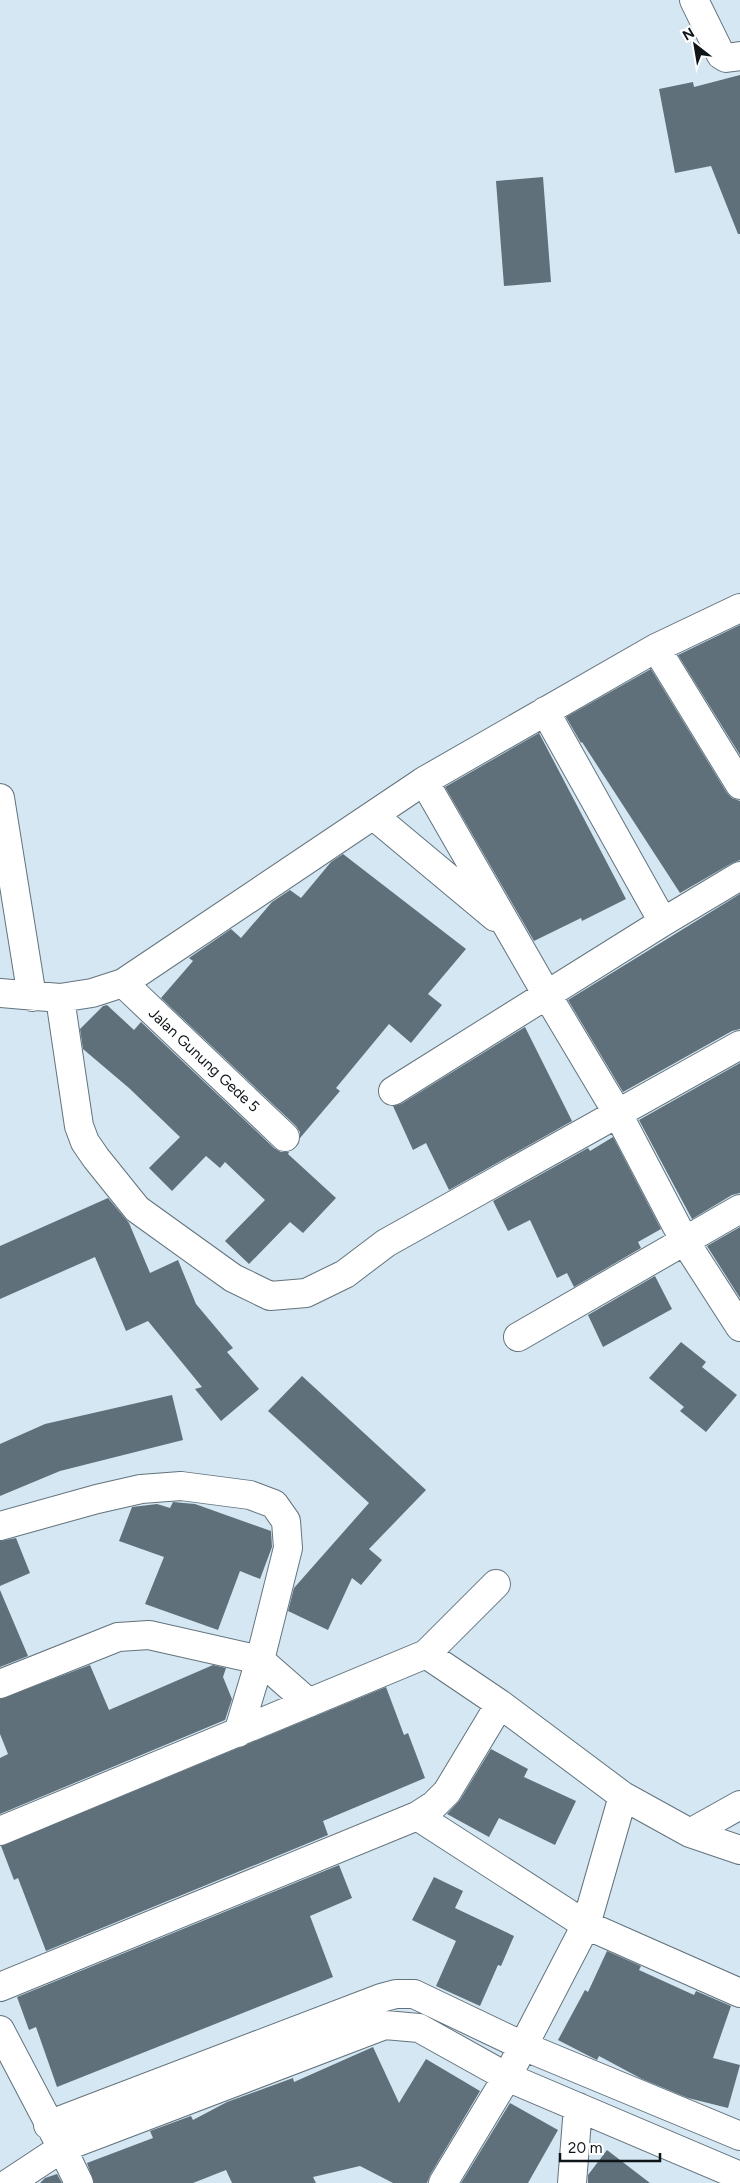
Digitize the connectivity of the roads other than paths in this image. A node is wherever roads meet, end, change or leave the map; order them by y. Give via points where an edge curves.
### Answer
1 (694, 0) edge
2 (740, 56) edge
3 (740, 608) edge
4 (656, 648) junction
5 (545, 711) junction
6 (424, 781) junction
7 (740, 785) edge
8 (0, 798) edge
9 (374, 816) junction
10 (740, 876) edge
11 (663, 922) junction
12 (510, 930) junction
13 (123, 983) junction
14 (0, 993) edge
15 (547, 995) junction
16 (32, 997) junction
17 (60, 998) junction
18 (740, 1045) edge
19 (393, 1091) dead end
20 (618, 1114) junction
21 (286, 1137) dead end
22 (740, 1209) edge
23 (684, 1240) junction
24 (740, 1327) edge
25 (518, 1337) dead end
26 (0, 1526) edge
27 (496, 1584) dead end
28 (426, 1654) junction
29 (260, 1660) junction
30 (0, 1684) edge
31 (309, 1703) junction
32 (500, 1704) junction
33 (238, 1732) junction
34 (623, 1796) junction
35 (740, 1805) edge
36 (417, 1816) junction
37 (0, 1831) edge
38 (690, 1833) junction
39 (740, 1850) edge
40 (586, 1925) junction
41 (0, 1987) edge
42 (740, 1993) edge
43 (0, 2030) edge
44 (523, 2046) junction
45 (507, 2077) junction
46 (578, 2107) junction
47 (55, 2136) junction
48 (740, 2136) edge
49 (740, 2176) edge
50 (8, 2183) edge
51 (79, 2183) edge
52 (443, 2183) edge
53 (572, 2183) edge

1 - 2 street via 721,55 726,58
3 - 4 street
4 - 5 street
4 - 7 street
5 - 6 street
5 - 11 street
6 - 9 street
6 - 12 street
8 - 16 street
9 - 12 street
9 - 13 street
10 - 11 street
11 - 15 street
12 - 15 street
13 - 17 street via 92,993
13 - 21 street, Jalan Gunung Gede 5
14 - 16 street
15 - 19 street
15 - 20 street
16 - 17 street
17 - 20 street via 78,1126 96,1158 138,1209 233,1278 270,1296 306,1293 345,1274 386,1243
18 - 20 street
20 - 23 street
22 - 23 street
23 - 24 street
23 - 25 street
26 - 29 street via 141,1489 181,1486 250,1494 268,1502 281,1512 286,1521 288,1548
27 - 28 street
28 - 31 street
28 - 32 street
29 - 30 street via 149,1635 118,1637
29 - 31 street
29 - 33 street
31 - 33 street
32 - 34 street
32 - 36 street via 447,1792
33 - 37 street
34 - 38 street
34 - 40 street
35 - 38 street
36 - 40 street
36 - 41 street
38 - 39 street
40 - 42 street
40 - 44 street
43 - 47 street
44 - 45 street
44 - 47 street via 414,1994 396,1994
44 - 48 street
45 - 46 street
45 - 47 street via 419,2028 385,2025
45 - 52 street
46 - 49 street
46 - 53 street
47 - 50 street
47 - 51 street

